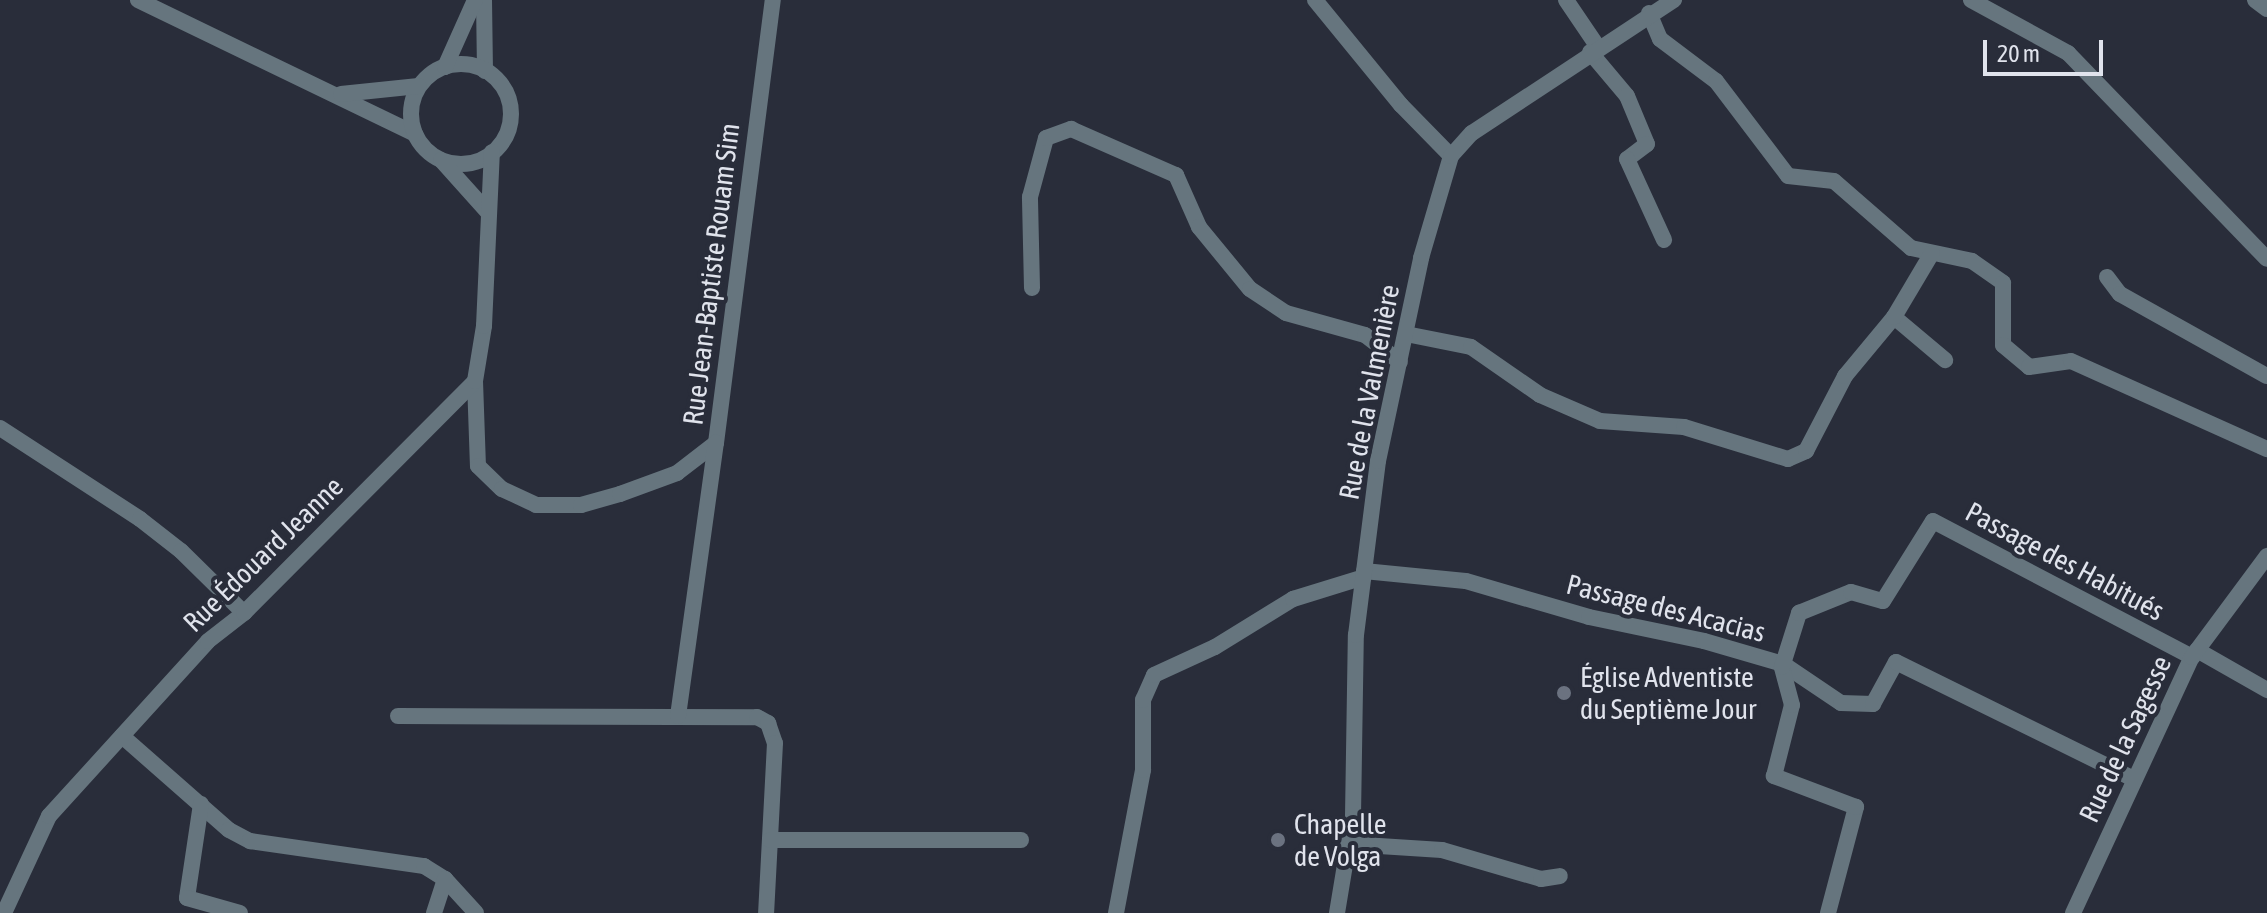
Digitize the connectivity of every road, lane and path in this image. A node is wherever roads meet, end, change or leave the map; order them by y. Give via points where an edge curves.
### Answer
1 (138, 0) edge
2 (475, 0) edge
3 (484, 0) edge
4 (773, 0) edge
5 (1315, 0) edge
6 (1566, 0) edge
7 (1674, 0) edge
8 (1971, 0) edge
9 (2255, 0) edge
10 (2267, 9) edge
11 (1649, 13) junction
12 (1594, 49) junction
13 (445, 67) junction
14 (485, 71) junction
15 (419, 86) junction
16 (340, 95) junction
17 (415, 134) junction
18 (492, 152) junction
19 (1451, 156) junction
20 (441, 160) junction
21 (487, 211) junction
22 (1664, 240) dead end
23 (1932, 253) junction
24 (2267, 259) edge
25 (2107, 277) dead end
26 (1032, 288) dead end
27 (1894, 317) junction
28 (1406, 334) junction
29 (1945, 360) dead end
30 (1400, 362) junction
31 (2267, 376) edge
32 (475, 381) junction
33 (0, 428) edge
34 (716, 443) junction
35 (2267, 449) edge
36 (2267, 556) edge
37 (1364, 574) junction
38 (244, 613) junction
39 (2194, 654) junction
40 (1783, 664) junction
41 (2267, 690) edge
42 (398, 716) dead end
43 (678, 716) junction
44 (122, 736) junction
45 (2134, 779) junction
46 (201, 804) junction
47 (770, 840) junction
48 (1021, 840) dead end
49 (1348, 844) junction
50 (1560, 876) dead end
51 (445, 879) junction
52 (4, 913) edge
53 (240, 913) edge
54 (434, 913) edge
55 (476, 913) edge
56 (766, 913) edge
57 (1116, 913) edge
58 (1337, 913) edge
59 (1828, 913) edge
60 (2073, 913) edge

1 - 16 street
2 - 13 street
3 - 14 street
4 - 34 street, Rue Jean-Baptiste Rouam Sim
5 - 19 street via 1401,105
6 - 12 street
7 - 11 street
8 - 24 street via 2068,53
9 - 10 street
11 - 12 street
11 - 23 street via 1660,39 1716,81 1788,176 1834,181 1911,248
12 - 19 street via 1472,133
12 - 22 street via 1627,96 1647,144 1627,159
13 - 14 street via 473,65
13 - 15 street
14 - 18 street via 498,81 511,109 509,125
15 - 16 street
15 - 17 street via 412,101
16 - 17 street
17 - 20 street
18 - 20 street via 468,163
18 - 21 street
19 - 28 street, Rue de la Valmenière
20 - 21 street
21 - 32 street via 484,326
23 - 27 street
23 - 35 street via 1972,261 2003,283 2003,345 2029,367 2071,361
25 - 31 street via 2120,294
26 - 30 street via 1030,197 1046,138 1071,129 1176,175 1199,227 1250,289 1286,313 1365,335
27 - 28 street via 1845,376 1806,451 1788,459 1684,427 1600,421 1540,395 1471,347
27 - 29 street
28 - 30 street, Rue de la Valmenière
30 - 37 street, Rue de la Valmenière via 1378,461
32 - 34 street, Rue Jean-Baptiste Rouam Sim via 478,466 502,489 536,505 581,505 620,494 677,473
32 - 38 street, Rue Édouard Jeanne
33 - 38 street via 140,519
34 - 43 street
36 - 39 street, Rue de la Sagesse
37 - 40 street, Passage des Acacias via 1466,581
37 - 49 street, Rue de la Valmenière via 1356,635
37 - 57 street via 1293,599 1215,647 1154,675 1143,700 1143,770
38 - 44 street, Rue Édouard Jeanne via 208,641
39 - 40 street, Passage des Habitués via 1933,521 1883,601 1851,592 1799,613
39 - 41 street
39 - 45 street, Rue de la Sagesse
40 - 45 street, Passage des Acacias via 1841,703 1866,707 1873,704 1896,662
40 - 59 street, Passage des Habitués via 1792,705 1774,776 1856,807
42 - 43 street
43 - 47 street via 745,715 768,723 775,743
44 - 46 street
44 - 52 street, Rue Édouard Jeanne via 49,816
45 - 60 street, Rue de la Sagesse
46 - 51 street via 250,841 424,866
46 - 53 street via 187,898 196,905
47 - 48 street
47 - 56 street
49 - 50 street via 1442,850 1541,879
49 - 58 street, Rue de la Valmenière
51 - 54 street
51 - 55 street

